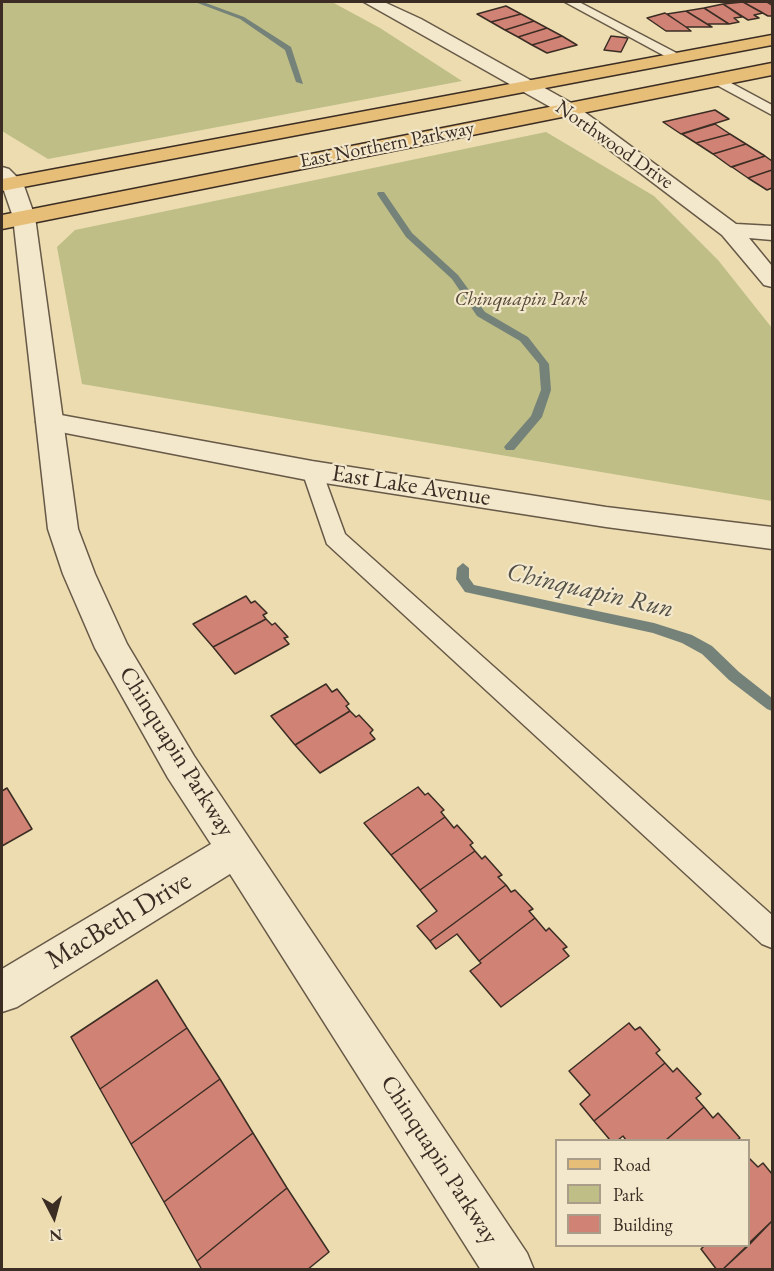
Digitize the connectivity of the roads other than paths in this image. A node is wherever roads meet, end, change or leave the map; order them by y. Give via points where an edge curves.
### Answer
1 (372, 2) edge
2 (601, 2) edge
3 (575, 4) edge
4 (772, 40) edge
5 (679, 58) junction
6 (772, 69) edge
7 (718, 80) junction
8 (521, 86) junction
9 (568, 109) junction
10 (772, 111) edge
11 (5, 180) edge
12 (13, 220) edge
13 (730, 230) junction
14 (772, 233) edge
15 (772, 280) edge
16 (50, 422) junction
17 (312, 471) junction
18 (772, 538) edge
19 (237, 849) junction
20 (772, 934) edge
21 (2, 992) edge
22 (510, 1269) edge

1 - 8 street, Northwood Drive
2 - 3 lane
3 - 5 lane
4 - 5 main road, East Northern Parkway
5 - 8 main road, East Northern Parkway
6 - 7 main road, East Northern Parkway
7 - 9 main road, East Northern Parkway
7 - 10 lane
8 - 9 street, Northwood Drive
8 - 11 main road, East Northern Parkway
9 - 12 main road, East Northern Parkway
9 - 13 street, Northwood Drive
11 - 12 street, Chinquapin Parkway
12 - 16 street, Chinquapin Parkway
13 - 14 street
13 - 15 street, Northwood Drive
16 - 17 street, East Lake Avenue
16 - 19 street, Chinquapin Parkway via 63,529 79,574 112,648 182,767
17 - 18 street, East Lake Avenue
17 - 20 lane via 335,538
19 - 21 street, MacBeth Drive
19 - 22 street, Chinquapin Parkway

